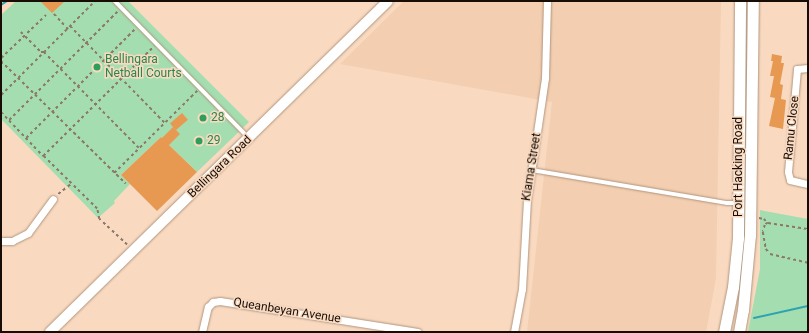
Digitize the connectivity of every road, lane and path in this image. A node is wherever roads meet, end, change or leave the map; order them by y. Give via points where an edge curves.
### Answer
1 (95, 1) edge
2 (115, 1) edge
3 (388, 1) edge
4 (547, 1) edge
5 (740, 1) edge
6 (753, 1) edge
7 (122, 8) junction
8 (54, 14) dead end
9 (46, 15) dead end
10 (139, 25) junction
11 (70, 26) junction
12 (68, 28) junction
13 (21, 32) dead end
14 (24, 35) junction
15 (86, 43) junction
16 (156, 44) junction
17 (44, 52) junction
18 (1, 58) edge
19 (1, 61) edge
20 (103, 61) junction
21 (808, 68) edge
22 (61, 69) junction
23 (18, 78) junction
24 (122, 79) junction
25 (78, 86) junction
26 (200, 88) junction
27 (35, 94) junction
28 (1, 95) edge
29 (96, 104) junction
30 (1, 112) edge
31 (52, 112) junction
32 (9, 120) junction
33 (165, 123) junction
34 (70, 130) junction
35 (26, 138) junction
36 (249, 139) junction
37 (139, 148) junction
38 (44, 156) junction
39 (532, 170) junction
40 (114, 173) junction
41 (71, 184) junction
42 (126, 184) dead end
43 (808, 184) edge
44 (64, 189) dead end
45 (52, 199) dead end
46 (739, 203) junction
47 (759, 218) dead end
48 (768, 223) junction
49 (808, 229) edge
50 (1, 241) edge
51 (127, 244) dead end
52 (808, 262) edge
53 (393, 330) edge
54 (50, 332) edge
55 (202, 332) edge
56 (418, 332) edge
57 (514, 332) edge
58 (724, 332) edge
59 (739, 332) edge

1 - 11 path
2 - 7 lane
3 - 36 street, Bellingara Road
4 - 39 street, Kiama Street via 545,78
5 - 46 main road, Port Hacking Road
6 - 59 main road, Port Hacking Road via 750,235
7 - 10 lane
7 - 15 path
8 - 12 path
9 - 14 path
10 - 16 lane
10 - 20 path
11 - 12 path
11 - 15 path
12 - 17 path
13 - 14 path
14 - 17 path
14 - 18 path
15 - 20 path
15 - 22 path
16 - 24 path
16 - 26 lane
17 - 22 path
17 - 23 path
19 - 23 path
20 - 24 path
20 - 25 path
21 - 43 street, Ramu Close via 797,69 788,172 790,180
22 - 25 path
22 - 27 path
23 - 27 path
23 - 28 path
24 - 29 path
24 - 33 path
25 - 29 path
25 - 31 path
26 - 33 path
26 - 36 lane
27 - 31 path
27 - 32 path
29 - 34 path
29 - 37 path
30 - 32 path
31 - 34 path
31 - 35 path
32 - 35 path
33 - 37 path
34 - 38 path
34 - 40 path
35 - 38 path
36 - 54 street, Bellingara Road
37 - 40 path
38 - 41 path
39 - 46 lane
39 - 57 street, Kiama Street via 526,213 522,289
40 - 42 path
41 - 44 path
41 - 51 path via 96,209 99,219
45 - 50 street via 28,234 12,241
46 - 58 main road, Port Hacking Road via 735,270
47 - 48 path
48 - 49 path
48 - 52 path via 763,232 766,249 770,254
53 - 55 street, Queanbeyan Avenue via 220,301 213,302 208,307
53 - 56 street, Queanbeyan Avenue

